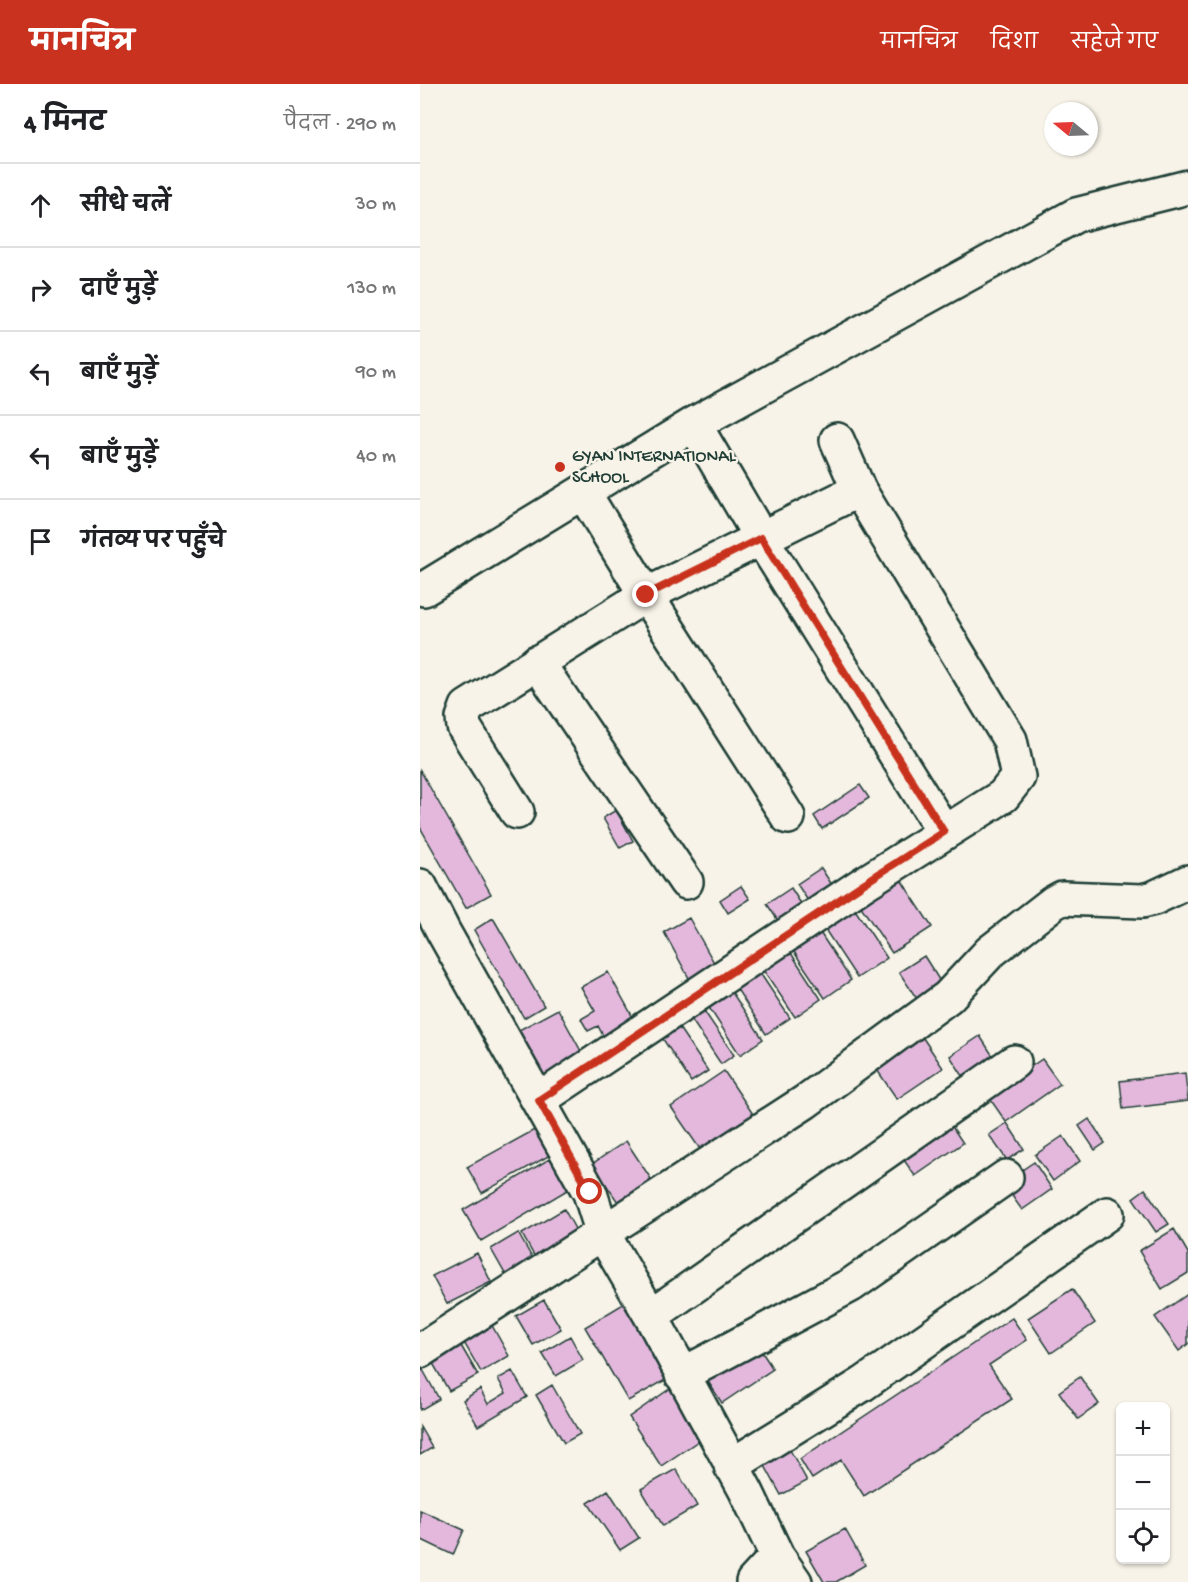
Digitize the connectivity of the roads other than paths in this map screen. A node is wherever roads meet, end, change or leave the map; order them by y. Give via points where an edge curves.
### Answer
1 (1188, 187) edge
2 (694, 424) junction
3 (837, 440) dead end
4 (859, 490) junction
5 (583, 492) junction
6 (761, 538) junction
7 (424, 589) dead end
8 (646, 595) junction
9 (537, 662) junction
10 (517, 812) dead end
11 (788, 817) dead end
12 (944, 832) junction
13 (686, 882) dead end
14 (1188, 882) edge
15 (420, 886) edge
16 (1014, 1062) dead end
17 (539, 1100) junction
18 (1006, 1177) dead end
19 (1107, 1214) dead end
20 (603, 1234) junction
21 (651, 1316) junction
22 (420, 1351) edge
23 (682, 1375) junction
24 (731, 1466) junction
25 (786, 1569) edge
26 (753, 1582) edge

1 - 2 street via 1076,215
2 - 5 street
2 - 6 street
3 - 4 street
4 - 6 street
4 - 12 street via 1010,740 1018,777 1004,796
5 - 7 street
5 - 8 street
6 - 8 street
6 - 12 street
8 - 9 street
8 - 11 street
9 - 10 street via 467,707 463,718 464,727
9 - 13 street
12 - 17 street
14 - 20 street via 1142,901 1062,898 1053,903 990,952 948,997 805,1102
15 - 17 street
16 - 21 street
17 - 20 street via 590,1192
18 - 23 street via 851,1285
19 - 24 street via 863,1384
20 - 21 street
20 - 22 street
21 - 23 street
23 - 24 street
24 - 25 street
25 - 26 street

